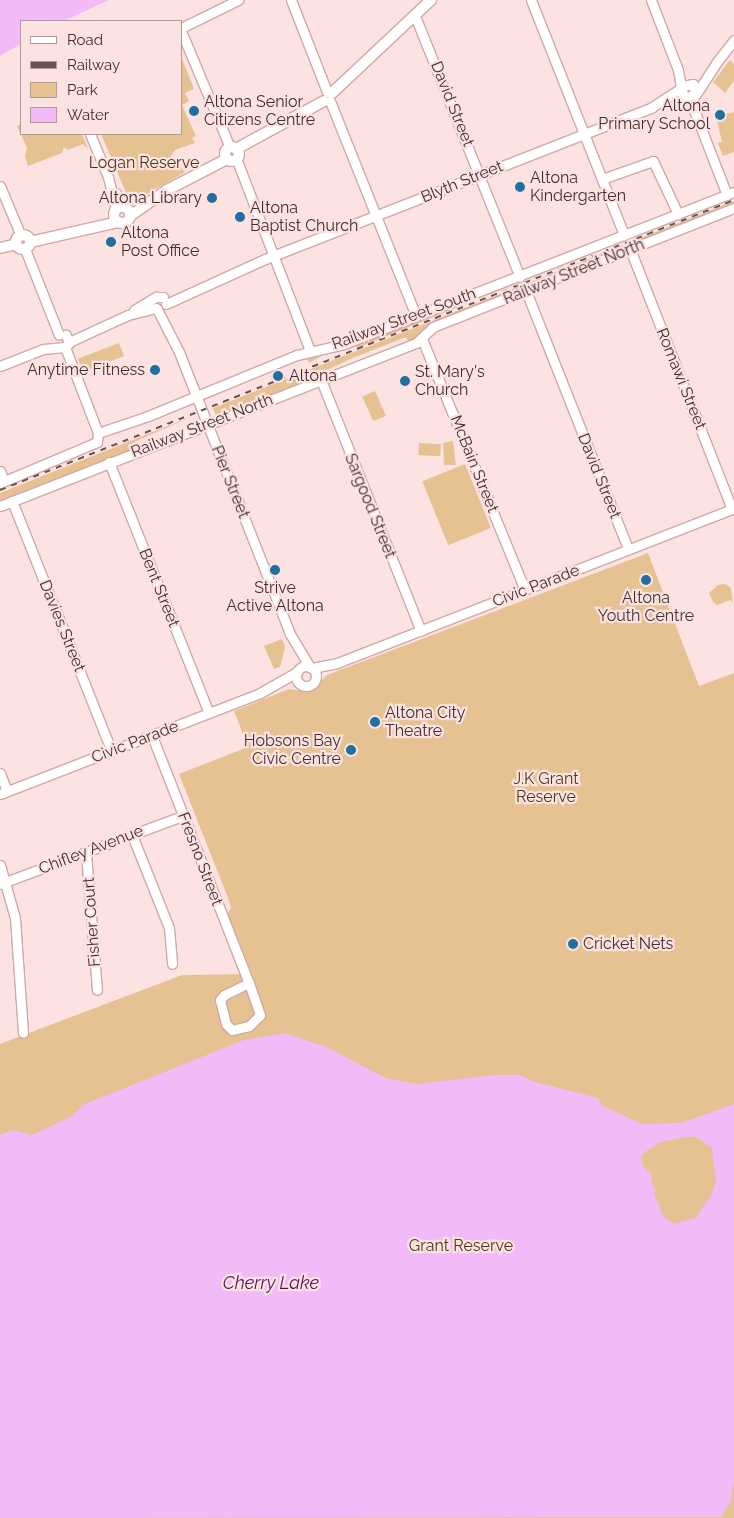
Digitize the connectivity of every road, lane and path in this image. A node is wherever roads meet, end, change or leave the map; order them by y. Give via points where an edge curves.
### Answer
1 (238, 0) edge
2 (291, 0) edge
3 (431, 0) edge
4 (531, 0) edge
5 (651, 0) edge
6 (415, 16) junction
7 (182, 32) edge
8 (734, 40) edge
9 (716, 63) junction
10 (678, 70) junction
11 (690, 83) junction
12 (680, 88) junction
13 (329, 97) junction
14 (690, 97) junction
15 (652, 107) junction
16 (584, 134) junction
17 (90, 135) edge
18 (230, 155) junction
19 (480, 175) junction
20 (602, 179) junction
21 (0, 186) edge
22 (731, 193) edge
23 (734, 209) edge
24 (122, 210) junction
25 (678, 214) junction
26 (376, 216) junction
27 (83, 230) junction
28 (624, 235) junction
29 (23, 243) junction
30 (0, 248) edge
31 (630, 249) junction
32 (273, 257) junction
33 (520, 277) junction
34 (526, 291) junction
35 (160, 304) junction
36 (416, 316) junction
37 (422, 339) junction
38 (62, 341) junction
39 (310, 351) junction
40 (0, 366) edge
41 (321, 380) junction
42 (196, 396) junction
43 (207, 425) junction
44 (98, 433) junction
45 (109, 462) junction
46 (0, 471) edge
47 (2, 482) edge
48 (12, 501) junction
49 (0, 506) edge
50 (733, 509) edge
51 (628, 549) junction
52 (525, 590) junction
53 (421, 631) junction
54 (290, 634) junction
55 (337, 664) junction
56 (311, 668) junction
57 (297, 671) junction
58 (314, 681) junction
59 (302, 685) junction
60 (270, 689) junction
61 (209, 714) junction
62 (152, 736) junction
63 (112, 752) junction
64 (0, 773) edge
65 (4, 792) edge
66 (182, 816) junction
67 (132, 835) junction
68 (86, 853) junction
69 (0, 865) edge
70 (3, 883) edge
71 (172, 964) dead end
72 (249, 983) junction
73 (97, 990) dead end
74 (23, 1033) dead end

1 - 7 street
2 - 13 street
3 - 6 main road
4 - 16 street
5 - 10 street
6 - 13 main road
6 - 19 street, David Street
7 - 18 street
8 - 9 street
9 - 11 street
9 - 14 street
10 - 11 street
10 - 12 street
11 - 12 street, Blyth Street
11 - 14 street via 695,88
12 - 14 street
12 - 15 street, Blyth Street
13 - 18 main road
13 - 26 street
14 - 15 street, Blyth Street
14 - 22 street
15 - 16 street, Blyth Street
16 - 19 street, Blyth Street
16 - 20 street
17 - 24 street
18 - 24 main road via 168,190
18 - 32 street
19 - 26 street, Blyth Street
19 - 33 street, David Street
20 - 25 street via 654,161
20 - 28 street
21 - 29 street
22 - 25 street, Railway Street South
23 - 31 street, Railway Street North
24 - 27 main road
24 - 27 main road via 114,217 119,222
25 - 28 street, Railway Street South
26 - 32 street, Blyth Street
26 - 36 street
27 - 29 main road
28 - 33 street, Railway Street South
29 - 30 main road
29 - 38 street
31 - 34 street, Railway Street North
31 - 50 street, Romawi Street
32 - 35 street, Blyth Street via 263,264 250,266
32 - 39 street
33 - 36 street, Railway Street South
34 - 37 street, Railway Street North via 434,327
34 - 51 street, David Street
35 - 38 street, Blyth Street
35 - 42 street, Pier Street
36 - 39 street, Railway Street South via 344,344
37 - 41 street, Railway Street North
37 - 52 street, McBain Street
38 - 40 street, Blyth Street
38 - 44 street
39 - 42 street, Railway Street South
41 - 43 street, Railway Street North
41 - 53 street, Sargood Street
42 - 43 street, Pier Street
42 - 44 street, Railway Street South
43 - 45 street, Railway Street North
43 - 54 street, Pier Street
44 - 47 street via 96,444
45 - 48 street, Railway Street North
45 - 61 street, Bent Street
46 - 47 street
48 - 49 street, Railway Street North
48 - 63 street, Davies Street
50 - 51 street, Civic Parade
51 - 52 street, Civic Parade
52 - 53 street, Civic Parade
53 - 55 street, Civic Parade
54 - 56 street, Pier Street
54 - 57 street, Pier Street
55 - 56 street, Civic Parade
55 - 58 street, Civic Parade
56 - 57 street, Civic Parade
56 - 58 street
57 - 59 street, Pier Street via 297,681
57 - 60 street, Civic Parade
58 - 59 street, Civic Parade
59 - 60 street, Civic Parade
60 - 61 street, Civic Parade
61 - 62 street, Civic Parade
62 - 63 street, Civic Parade
62 - 66 street, Fresno Street
63 - 65 street, Civic Parade
64 - 65 street
66 - 67 street, Chifley Avenue
66 - 72 street, Fresno Street
67 - 68 street, Chifley Avenue
67 - 71 street via 169,928
68 - 70 street, Chifley Avenue
68 - 73 street, Fisher Court
69 - 70 street
70 - 74 street via 15,918
72 - 72 street, Fresno Street via 260,1015 249,1026 232,1030 226,1024 220,1000

